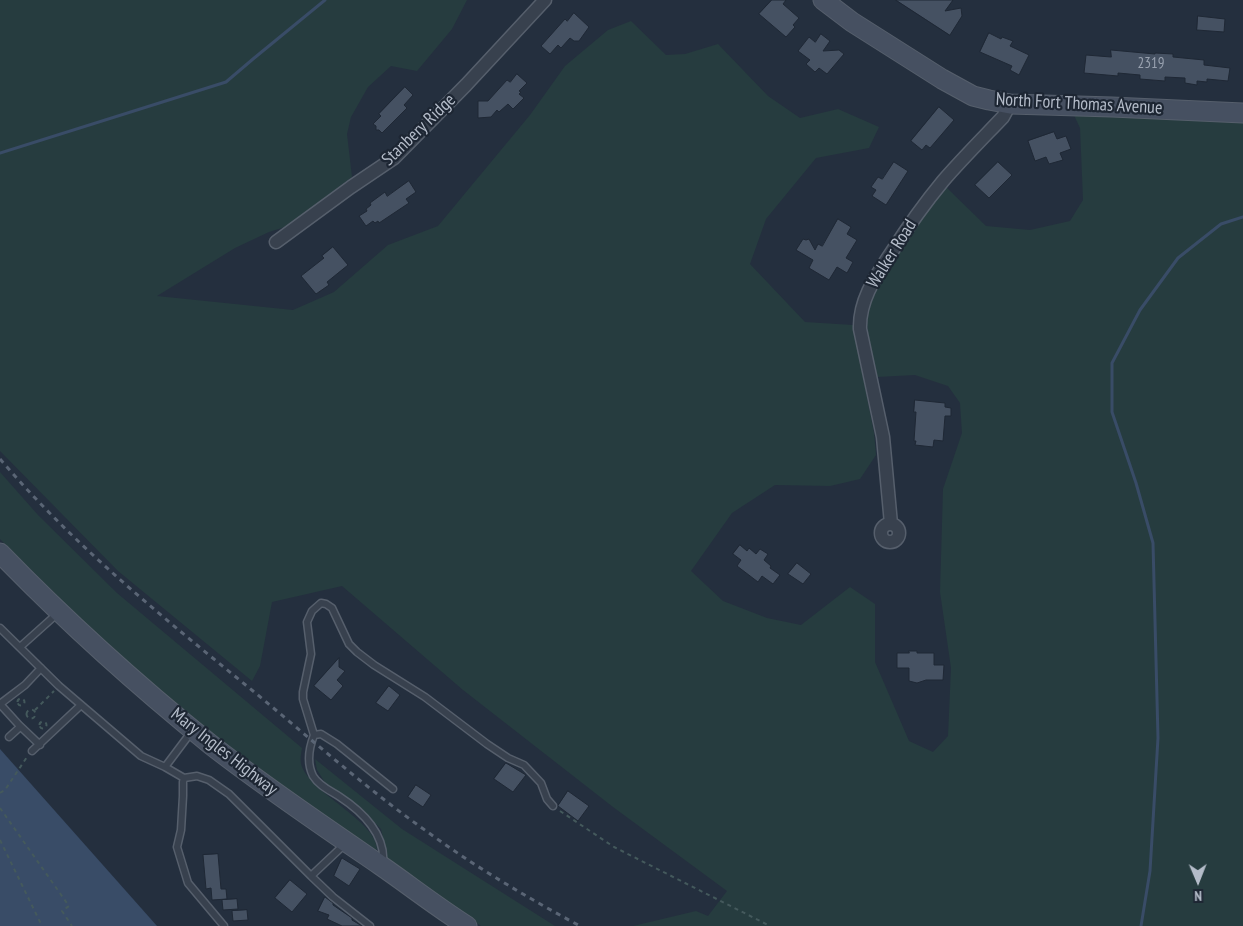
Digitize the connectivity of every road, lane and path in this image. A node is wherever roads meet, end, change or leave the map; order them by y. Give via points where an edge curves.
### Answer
1 (545, 0) edge
2 (823, 0) edge
3 (1010, 104) junction
4 (1243, 113) edge
5 (276, 242) dead end
6 (891, 524) dead end
7 (0, 553) edge
8 (60, 612) junction
9 (0, 628) edge
10 (20, 647) junction
11 (41, 668) junction
12 (59, 686) junction
13 (0, 704) edge
14 (23, 705) dead end
15 (81, 705) junction
16 (28, 710) junction
17 (35, 710) junction
18 (35, 717) junction
19 (40, 722) dead end
20 (20, 727) junction
21 (193, 730) junction
22 (314, 735) junction
23 (9, 737) dead end
24 (40, 745) junction
25 (32, 751) joint
26 (165, 767) junction
27 (184, 778) junction
28 (393, 789) dead end
29 (0, 793) edge
30 (553, 806) joint
31 (0, 808) edge
32 (0, 840) edge
33 (346, 842) junction
34 (383, 867) junction
35 (311, 876) junction
36 (42, 926) edge
37 (72, 926) edge
38 (224, 926) edge
39 (370, 926) edge
40 (467, 926) edge
41 (770, 926) edge

1 - 5 street, Stanbery Ridge via 394,158
2 - 3 street, North Fort Thomas Avenue via 954,86 973,96
3 - 4 street, North Fort Thomas Avenue
3 - 6 street, Walker Road via 1003,117 924,204 882,266 864,303 860,330 882,437
7 - 8 street, Mary Ingles Highway
8 - 10 lane
8 - 21 street, Mary Ingles Highway
9 - 10 lane
10 - 11 lane
11 - 12 lane
11 - 13 lane
12 - 15 lane
12 - 17 path
13 - 20 lane
14 - 16 path
15 - 24 lane
15 - 26 lane via 140,756
16 - 17 path
16 - 18 path via 28,717
17 - 18 path
18 - 19 path
20 - 23 lane
20 - 24 lane
21 - 26 lane
21 - 33 street, Mary Ingles Highway
22 - 28 lane via 321,734 337,744
22 - 30 lane via 303,692 311,654 307,622 321,603 332,608 349,644 357,652 425,697 487,744 524,765 541,784
22 - 34 lane via 309,753 314,776 361,813 372,826 381,842
24 - 25 lane
25 - 29 path
26 - 27 lane
27 - 35 lane via 197,776 209,780 229,794
27 - 38 lane via 177,847 188,883
30 - 41 path via 614,847
31 - 37 path via 69,906 62,911
32 - 36 path
33 - 34 street, Mary Ingles Highway
33 - 35 lane
34 - 40 street, Mary Ingles Highway
35 - 39 lane

